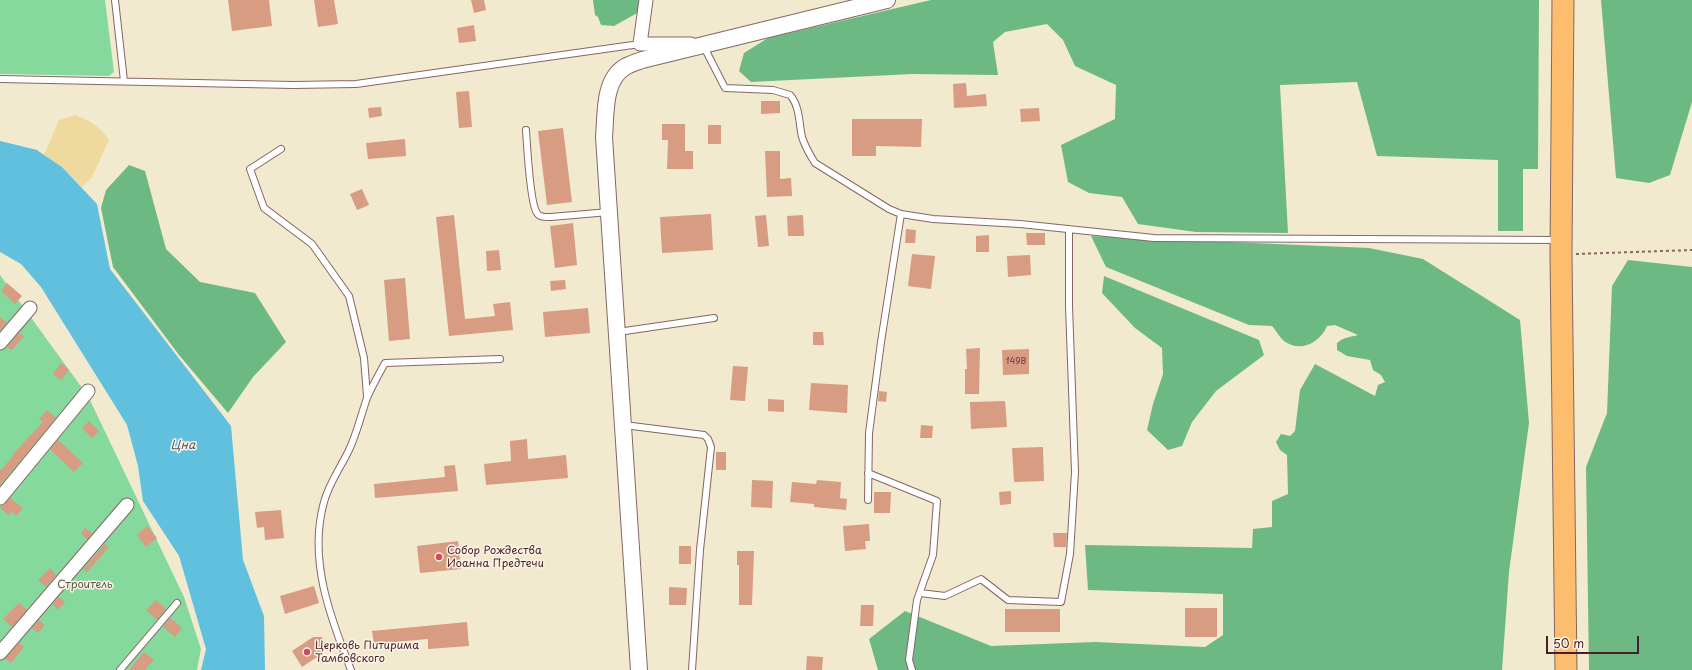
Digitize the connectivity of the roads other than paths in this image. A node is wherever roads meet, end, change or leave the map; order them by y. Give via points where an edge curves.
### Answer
1 (116, 0) edge
2 (646, 0) edge
3 (886, 0) edge
4 (1563, 0) edge
5 (640, 44) junction
6 (703, 44) junction
7 (0, 79) edge
8 (124, 80) junction
9 (526, 130) dead end
10 (281, 149) dead end
11 (609, 212) junction
12 (901, 214) junction
13 (1070, 229) junction
14 (1561, 248) junction
15 (30, 308) dead end
16 (714, 318) dead end
17 (616, 332) junction
18 (0, 343) edge
19 (500, 359) dead end
20 (88, 391) dead end
21 (367, 398) junction
22 (622, 424) junction
23 (868, 473) junction
24 (0, 498) edge
25 (868, 500) dead end
26 (127, 505) dead end
27 (920, 593) junction
28 (177, 603) dead end
29 (0, 653) edge
30 (120, 670) edge
31 (351, 670) edge
32 (639, 670) edge
33 (692, 670) edge
34 (912, 670) edge
35 (1566, 670) edge

1 - 8 lane
2 - 5 street
3 - 6 street
4 - 14 main road
5 - 6 street
5 - 8 lane via 356,84 293,85
6 - 11 street via 642,60 624,68 613,79 607,98 604,136
6 - 12 lane via 726,88 773,90 790,95 797,106 802,138 815,163 889,210
7 - 8 lane
9 - 11 lane via 536,213 542,217 551,217
10 - 21 lane via 250,169 264,208 312,244 349,296 364,358
11 - 17 street
12 - 13 lane via 933,219
12 - 23 lane via 869,433
13 - 14 lane via 1154,238
13 - 27 lane via 1069,306 1075,472 1070,554 1061,602 1008,600 981,579 945,596
14 - 35 main road
15 - 18 street
16 - 17 lane
17 - 22 street
19 - 21 lane via 385,363
20 - 24 street
21 - 31 lane via 349,450 324,501 318,532 322,579 335,629
22 - 32 street
22 - 33 lane via 704,435 711,446 700,550
23 - 25 lane
23 - 27 lane via 937,501 932,555
26 - 29 street
27 - 34 lane via 909,660
28 - 30 lane

